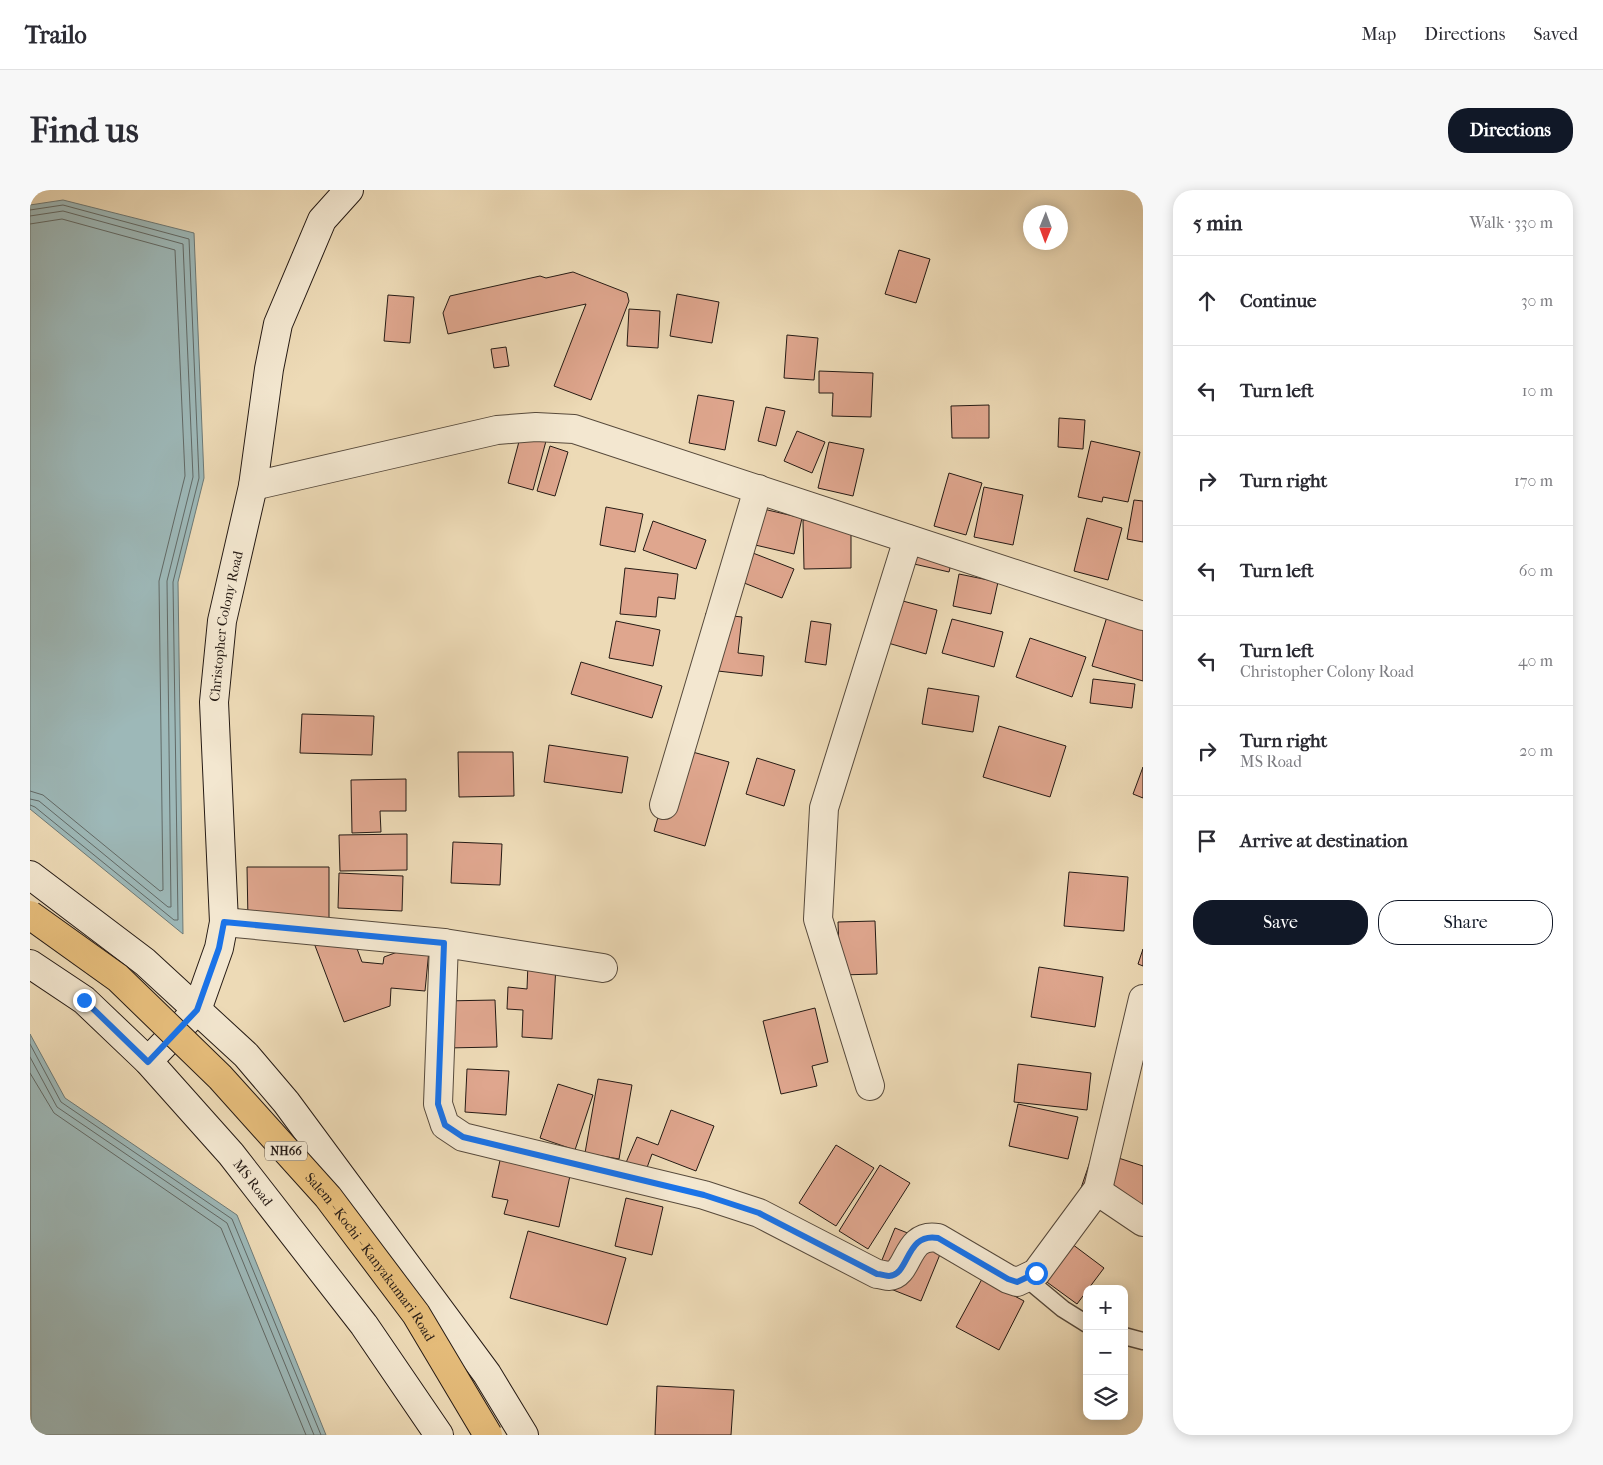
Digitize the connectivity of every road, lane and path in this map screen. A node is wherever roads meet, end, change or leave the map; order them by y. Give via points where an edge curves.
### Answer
1 (349, 190) edge
2 (253, 486) junction
3 (758, 489) junction
4 (908, 539) junction
5 (1143, 616) edge
6 (664, 806) dead end
7 (30, 875) edge
8 (30, 915) edge
9 (224, 922) junction
10 (444, 943) junction
11 (30, 964) edge
12 (603, 968) dead end
13 (1143, 999) edge
14 (197, 1010) junction
15 (148, 1062) junction
16 (1134, 1079) edge
17 (870, 1086) dead end
18 (1097, 1191) junction
19 (1143, 1222) edge
20 (1026, 1279) junction
21 (1083, 1322) edge
22 (1128, 1337) edge
23 (1143, 1341) edge
24 (439, 1435) edge
25 (488, 1435) edge
26 (524, 1435) edge

1 - 2 street, Christopher Colony Road via 322,220 278,324
2 - 3 street via 497,430 536,427 574,429
2 - 9 street, Christopher Colony Road via 222,621 214,702
3 - 4 street
3 - 6 street
4 - 5 street
4 - 17 street via 824,808 818,919
7 - 14 street via 144,962
8 - 25 highway, Salem - Kochi - Kanyakumari Road / NH66, bridge via 118,978 220,1077 328,1197 416,1314
9 - 10 street
9 - 14 street, Christopher Colony Road via 219,948
10 - 12 street
10 - 20 street via 438,1104 445,1125 463,1137 704,1195 759,1213 877,1274 890,1276 897,1273 915,1245 930,1236 1008,1279 1017,1282
11 - 15 street, MS Road via 84,1000
13 - 16 street
14 - 15 street, Christopher Colony Road
14 - 26 street via 246,1055 286,1102 487,1374
15 - 24 street, MS Road via 231,1154 364,1324
16 - 18 street
18 - 19 street
18 - 20 street via 1036,1273
20 - 21 lane
22 - 23 lane

